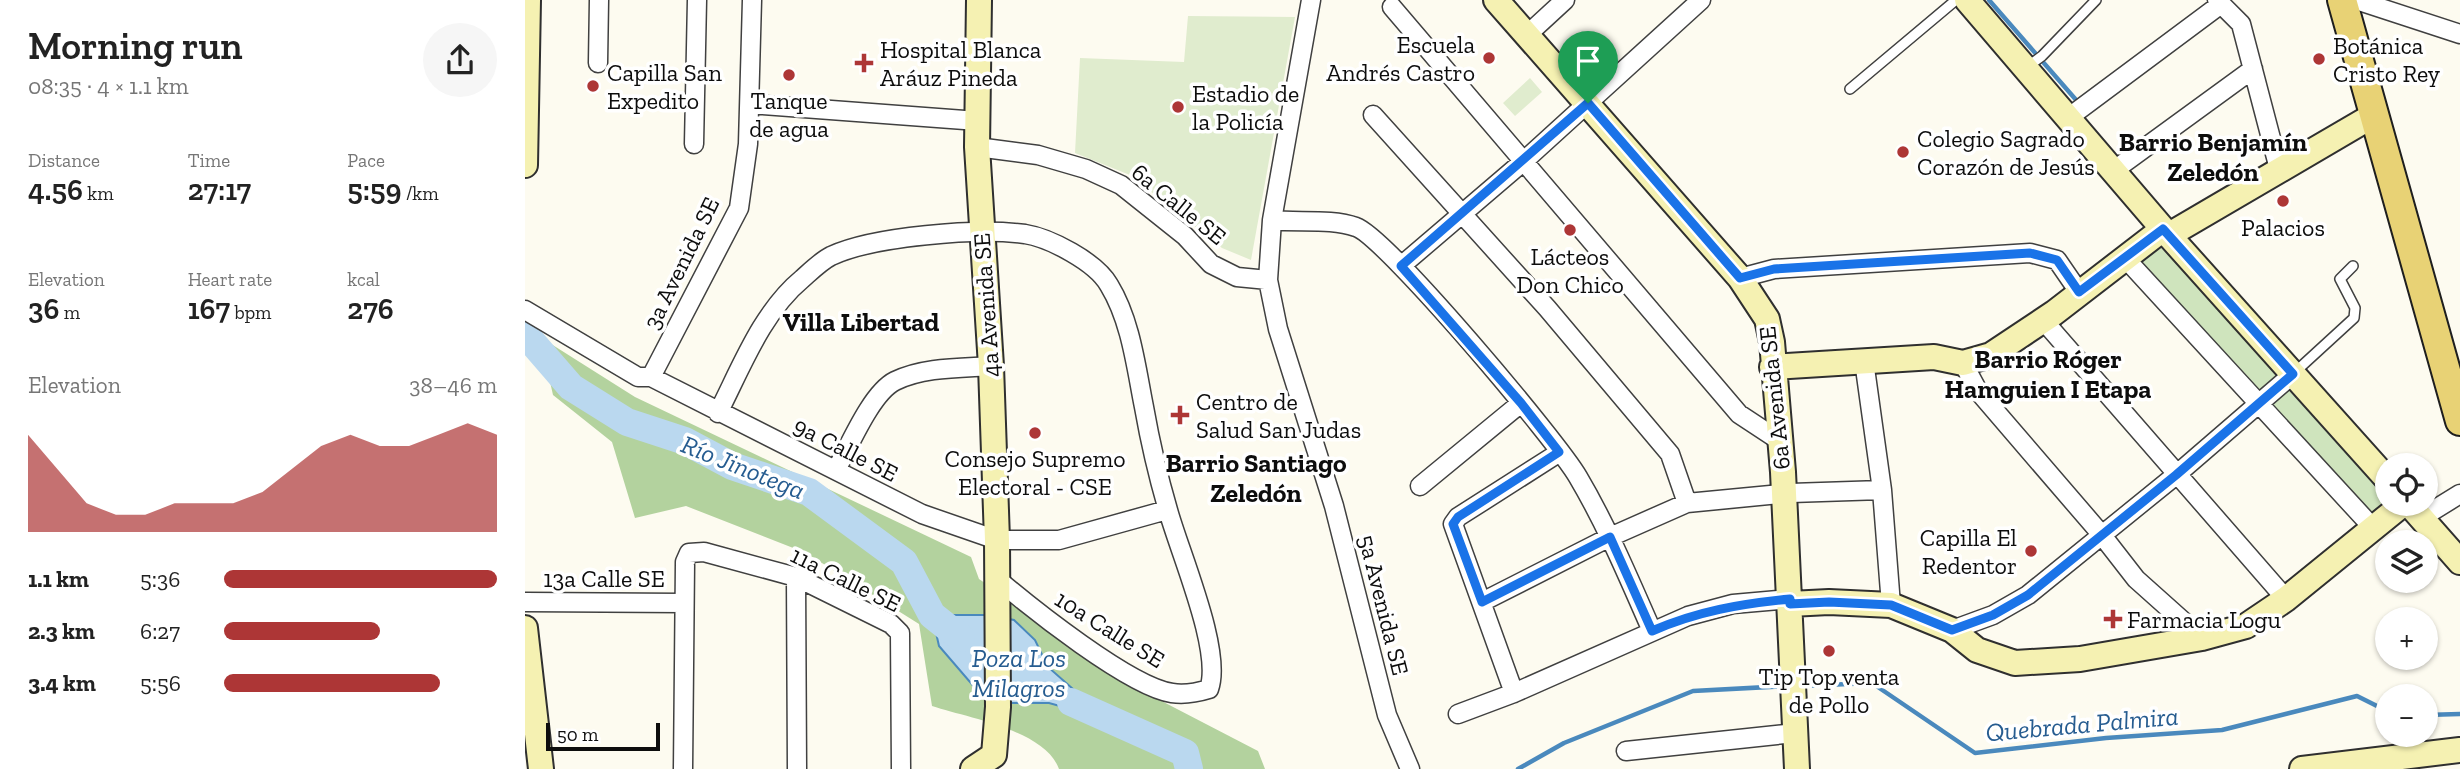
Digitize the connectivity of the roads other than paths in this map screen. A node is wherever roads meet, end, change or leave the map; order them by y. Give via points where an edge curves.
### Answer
1 (528, 0) edge
2 (599, 0) edge
3 (697, 0) edge
4 (752, 0) edge
5 (979, 0) edge
6 (1311, 0) edge
7 (1496, 0) edge
8 (1566, 0) edge
9 (1701, 0) edge
10 (1956, 0) edge
11 (1967, 0) edge
12 (2096, 0) edge
13 (2342, 0) edge
14 (2356, 0) edge
15 (2219, 2) edge
16 (1392, 7) dead end
17 (2460, 34) edge
18 (1527, 35) junction
19 (598, 63) dead end
20 (2025, 68) junction
21 (2253, 69) junction
22 (1850, 89) dead end
23 (1588, 103) junction
24 (750, 104) junction
25 (1373, 115) dead end
26 (2374, 115) junction
27 (2068, 118) junction
28 (978, 121) junction
29 (694, 144) dead end
30 (977, 147) junction
31 (1525, 160) junction
32 (525, 165) edge
33 (2279, 169) junction
34 (2113, 171) junction
35 (1461, 214) junction
36 (1272, 220) junction
37 (981, 232) junction
38 (2166, 232) junction
39 (2125, 258) junction
40 (1401, 266) junction
41 (2353, 266) dead end
42 (1740, 278) junction
43 (1268, 279) junction
44 (2079, 292) junction
45 (525, 310) edge
46 (2043, 320) junction
47 (1864, 361) junction
48 (1963, 363) junction
49 (991, 366) junction
50 (1772, 367) junction
51 (2293, 374) junction
52 (2454, 376) edge
53 (651, 377) junction
54 (2258, 401) junction
55 (1521, 403) junction
56 (718, 413) junction
57 (2460, 421) edge
58 (1780, 441) junction
59 (1559, 452) junction
60 (2375, 466) edge
61 (836, 470) junction
62 (2176, 475) junction
63 (1420, 486) dead end
64 (1882, 490) junction
65 (1784, 494) junction
66 (2460, 494) edge
67 (2438, 501) edge
68 (1687, 503) junction
69 (1167, 510) junction
70 (2398, 516) edge
71 (2417, 516) edge
72 (2374, 529) junction
73 (2101, 534) junction
74 (1610, 537) junction
75 (997, 540) junction
76 (2460, 562) edge
77 (796, 577) junction
78 (996, 578) junction
79 (2286, 599) junction
80 (525, 602) edge
81 (1482, 602) junction
82 (1790, 602) junction
83 (683, 603) junction
84 (1891, 605) junction
85 (525, 628) edge
86 (1952, 630) junction
87 (1652, 631) junction
88 (2202, 638) junction
89 (528, 687) edge
90 (1514, 693) junction
91 (1458, 714) dead end
92 (1795, 733) junction
93 (2460, 750) edge
94 (1626, 751) dead end
95 (1003, 762) edge
96 (541, 769) edge
97 (683, 769) edge
98 (796, 769) edge
99 (901, 769) edge
100 (973, 769) edge
101 (1410, 769) edge
102 (1797, 769) edge
103 (2302, 769) edge

1 - 32 street
2 - 19 street
3 - 29 street
4 - 24 street, 3a Avenida SE
5 - 28 street, 4a Avenida SE
6 - 36 street, 5a Avenida SE
7 - 18 street, 6a Avenida SE
8 - 18 street
9 - 23 street
10 - 22 lane
11 - 20 street
12 - 20 lane
13 - 26 main road
14 - 17 street
15 - 21 street via 2241,24
15 - 27 street
16 - 31 street
18 - 23 street, 6a Avenida SE
20 - 27 street
21 - 33 street
21 - 34 street
23 - 31 street
23 - 42 street, 6a Avenida SE
24 - 28 street
24 - 53 street, 3a Avenida SE via 739,208
25 - 35 street
26 - 33 street
26 - 52 main road
27 - 34 street
28 - 30 street, 4a Avenida SE
30 - 37 street, 4a Avenida SE
30 - 43 street, 6a Calle SE via 1038,155 1121,185 1185,236 1211,264 1237,276
31 - 35 street
31 - 58 street via 1739,414
33 - 38 street
34 - 38 street
35 - 40 street
35 - 68 street via 1670,454
36 - 40 street via 1357,227 1374,237
36 - 43 street, 5a Avenida SE
37 - 49 street, 4a Avenida SE
37 - 56 street via 875,242 830,257 799,281 764,324
37 - 69 street via 1027,234 1075,253 1109,283 1131,340
38 - 39 street
38 - 51 street
39 - 44 street
39 - 54 street
40 - 55 street
41 - 51 lane via 2340,279 2355,308 2354,318
42 - 44 street via 1774,269 2030,253 2057,260
42 - 50 street, 6a Avenida SE via 1767,319
43 - 101 street, 5a Avenida SE via 1278,329 1334,506 1387,715
44 - 46 street
45 - 53 street, 9a Calle SE via 638,377
46 - 48 street via 1991,355
46 - 62 street
47 - 48 street via 1934,357
47 - 50 street
47 - 64 street
48 - 73 street via 1977,391
49 - 61 street via 942,369 895,381 879,396
49 - 75 street, 4a Avenida SE
50 - 58 street, 6a Avenida SE
51 - 54 street
51 - 60 street
52 - 57 main road
53 - 56 street, 9a Calle SE
54 - 62 street
54 - 72 street
55 - 59 street
55 - 63 street
56 - 61 street, 9a Calle SE
58 - 65 street, 6a Avenida SE
59 - 74 street via 1579,478
59 - 81 street via 1453,524
61 - 75 street, 9a Calle SE via 922,514
62 - 73 street
62 - 79 street
64 - 65 street
64 - 84 street
65 - 68 street
65 - 82 street, 6a Avenida SE
66 - 67 street
68 - 74 street
69 - 75 street, 9a Calle SE via 1059,540
69 - 78 street, 10a Calle SE via 1212,662 1209,688 1191,694 1169,693 1128,674 1040,615
70 - 72 street
71 - 76 street
72 - 79 street
73 - 86 street via 2028,595 1993,615
73 - 88 street via 2136,579
74 - 81 street
74 - 87 street
75 - 78 street, 4a Avenida SE
77 - 83 street, 11a Calle SE via 704,552 689,553
77 - 98 street
77 - 99 street, 11a Calle SE via 891,624 900,633
78 - 95 street, 4a Avenida SE
79 - 88 street via 2246,626
80 - 83 street, 13a Calle SE
81 - 90 street
82 - 84 street
82 - 87 street via 1733,604
82 - 92 street, 6a Avenida SE
83 - 97 street
84 - 86 street
85 - 89 street
86 - 88 street via 1977,650 2015,663 2080,659
87 - 90 street
89 - 96 street
90 - 91 street
92 - 94 street
92 - 102 street, 6a Avenida SE
93 - 103 street
95 - 100 street

